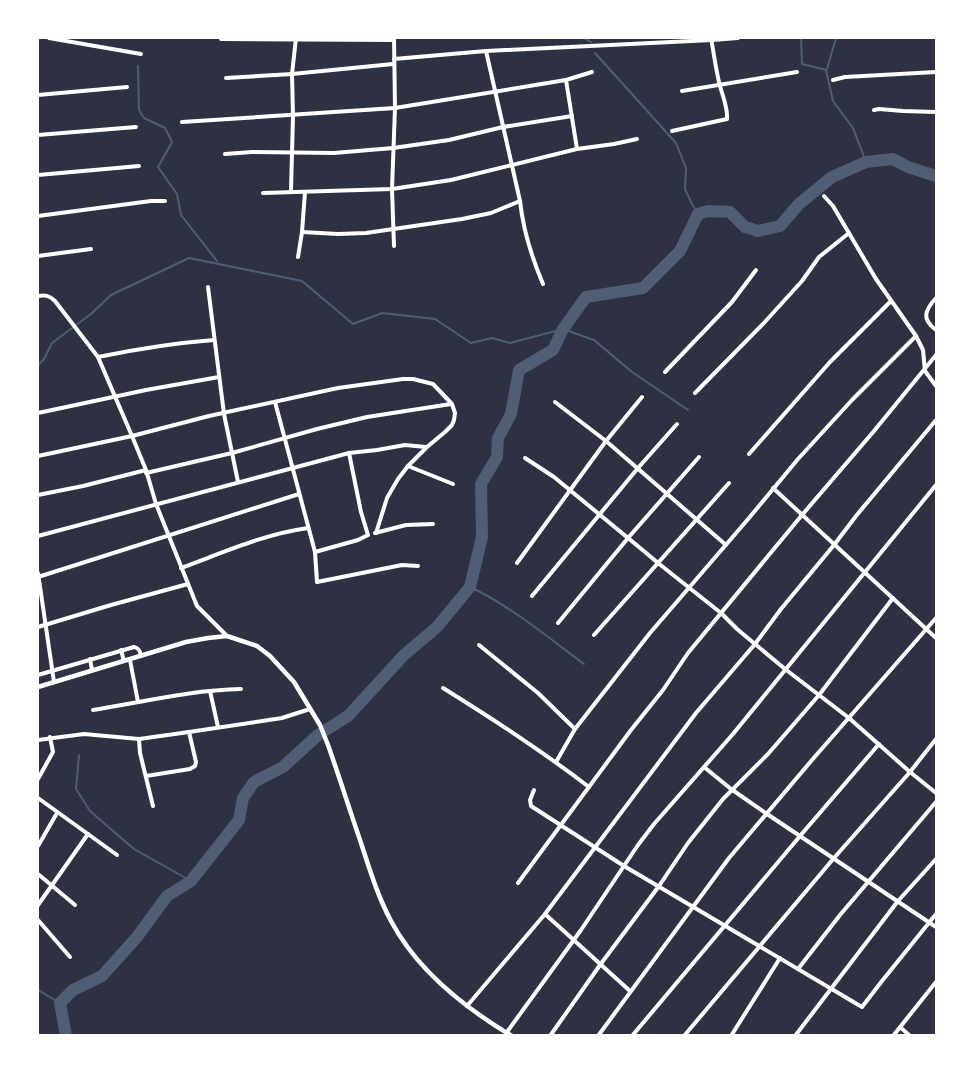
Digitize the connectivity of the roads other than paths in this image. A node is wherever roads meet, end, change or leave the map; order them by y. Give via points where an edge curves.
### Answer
1 (49, 38) edge
2 (296, 38) edge
3 (738, 38) edge
4 (221, 39) dead end
5 (394, 39) edge
6 (711, 39) edge
7 (486, 51) junction
8 (141, 54) dead end
9 (393, 59) junction
10 (393, 64) junction
11 (592, 72) dead end
12 (797, 72) dead end
13 (936, 72) edge
14 (292, 74) junction
15 (226, 78) dead end
16 (566, 80) junction
17 (833, 80) dead end
18 (720, 84) junction
19 (127, 87) dead end
20 (682, 91) dead end
21 (494, 92) junction
22 (38, 95) edge
23 (395, 108) junction
24 (874, 110) dead end
25 (936, 112) edge
26 (293, 115) junction
27 (572, 116) junction
28 (182, 122) dead end
29 (136, 127) dead end
30 (503, 127) junction
31 (672, 131) dead end
32 (38, 135) edge
33 (637, 139) dead end
34 (393, 148) junction
35 (577, 149) junction
36 (292, 153) junction
37 (225, 154) dead end
38 (511, 165) junction
39 (139, 166) dead end
40 (38, 175) edge
41 (392, 189) junction
42 (291, 191) junction
43 (305, 192) junction
44 (263, 193) dead end
45 (824, 196) dead end
46 (165, 201) dead end
47 (520, 201) junction
48 (38, 216) edge
49 (394, 229) junction
50 (302, 232) junction
51 (849, 233) junction
52 (394, 246) dead end
53 (91, 249) dead end
54 (38, 256) edge
55 (298, 257) dead end
56 (756, 270) dead end
57 (543, 284) dead end
58 (208, 287) dead end
59 (38, 296) edge
60 (936, 298) edge
61 (891, 301) junction
62 (936, 330) edge
63 (916, 336) junction
64 (214, 340) junction
65 (936, 355) edge
66 (98, 357) junction
67 (925, 371) junction
68 (665, 372) dead end
69 (219, 377) junction
70 (936, 386) edge
71 (695, 393) dead end
72 (115, 396) junction
73 (642, 397) dead end
74 (275, 402) junction
75 (555, 402) dead end
76 (452, 404) junction
77 (38, 413) edge
78 (224, 414) junction
79 (936, 420) edge
80 (676, 424) dead end
81 (132, 436) junction
82 (284, 438) junction
83 (606, 441) junction
84 (427, 447) junction
85 (232, 453) junction
86 (349, 453) junction
87 (749, 454) dead end
88 (38, 456) edge
89 (699, 457) dead end
90 (525, 458) dead end
91 (408, 466) junction
92 (292, 468) junction
93 (638, 468) junction
94 (146, 472) junction
95 (238, 482) junction
96 (729, 483) dead end
97 (453, 484) dead end
98 (936, 485) edge
99 (773, 488) junction
100 (570, 490) junction
101 (299, 494) junction
102 (667, 494) junction
103 (38, 495) edge
104 (156, 504) junction
105 (600, 514) junction
106 (802, 515) junction
107 (696, 519) junction
108 (433, 524) dead end
109 (308, 528) junction
110 (376, 533) junction
111 (368, 535) junction
112 (38, 536) edge
113 (169, 536) junction
114 (628, 538) junction
115 (726, 545) junction
116 (834, 545) junction
117 (315, 552) junction
118 (517, 563) dead end
119 (658, 563) junction
120 (418, 566) dead end
121 (181, 568) junction
122 (865, 573) junction
123 (38, 576) edge
124 (189, 584) junction
125 (689, 588) junction
126 (532, 596) dead end
127 (893, 598) junction
128 (721, 613) junction
129 (936, 618) edge
130 (558, 623) dead end
131 (46, 625) junction
132 (38, 627) edge
133 (928, 630) junction
134 (594, 635) dead end
135 (227, 636) junction
136 (936, 638) edge
137 (755, 644) junction
138 (479, 645) dead end
139 (121, 650) junction
140 (141, 656) junction
141 (90, 659) junction
142 (127, 660) junction
143 (785, 669) junction
144 (52, 670) junction
145 (92, 670) junction
146 (38, 675) edge
147 (54, 682) junction
148 (38, 687) edge
149 (443, 688) dead end
150 (242, 689) dead end
151 (210, 690) junction
152 (819, 694) junction
153 (138, 702) junction
154 (310, 709) junction
155 (93, 710) dead end
156 (849, 718) junction
157 (218, 727) junction
158 (575, 729) junction
159 (189, 732) junction
160 (50, 737) junction
161 (139, 739) junction
162 (936, 739) edge
163 (38, 740) edge
164 (879, 744) junction
165 (556, 762) junction
166 (704, 767) junction
167 (910, 772) junction
168 (146, 776) junction
169 (38, 779) edge
170 (589, 787) junction
171 (731, 789) junction
172 (534, 790) dead end
173 (936, 793) edge
174 (38, 798) edge
175 (936, 802) edge
176 (153, 806) dead end
177 (57, 813) junction
178 (767, 814) junction
179 (561, 825) junction
180 (88, 834) junction
181 (800, 836) junction
182 (38, 846) edge
183 (594, 848) junction
184 (117, 855) dead end
185 (834, 858) junction
186 (936, 859) edge
187 (624, 866) junction
188 (38, 874) edge
189 (869, 882) junction
190 (518, 883) dead end
191 (51, 886) junction
192 (659, 886) junction
193 (898, 901) junction
194 (38, 905) edge
195 (75, 905) dead end
196 (693, 906) junction
197 (545, 914) junction
198 (936, 914) edge
199 (38, 920) edge
200 (930, 923) junction
201 (725, 925) junction
202 (936, 927) edge
203 (573, 940) junction
204 (760, 946) junction
205 (70, 957) dead end
206 (780, 958) junction
207 (600, 965) junction
208 (798, 969) junction
209 (936, 982) edge
210 (832, 988) junction
211 (630, 991) junction
212 (467, 1006) junction
213 (900, 1027) junction
214 (509, 1034) edge
215 (550, 1035) edge
216 (598, 1035) edge
217 (632, 1035) edge
218 (684, 1035) edge
219 (731, 1035) edge
220 (795, 1035) edge
221 (893, 1035) edge
222 (910, 1035) edge

1 - 8 street
2 - 4 street
2 - 5 street
2 - 14 street
3 - 6 street
5 - 9 street
6 - 7 street
6 - 18 street
7 - 9 street
7 - 21 street
9 - 10 street
10 - 14 street
10 - 23 street
11 - 16 street
12 - 18 street
13 - 17 street
14 - 15 street
14 - 26 street
16 - 21 street
16 - 27 street
18 - 20 street
18 - 31 street via 726,119
19 - 22 street
21 - 23 street
21 - 30 street
23 - 26 street
23 - 34 street
24 - 25 street
26 - 28 street
26 - 36 street
27 - 30 street
27 - 35 street
29 - 32 street
30 - 34 street
30 - 38 street
33 - 35 street
34 - 36 street
34 - 41 street
35 - 38 street
36 - 37 street
36 - 42 street
38 - 41 street
38 - 47 street
39 - 40 street
41 - 43 street
41 - 49 street
42 - 43 street
42 - 44 street
43 - 50 street
45 - 51 street
46 - 48 street
47 - 49 street via 491,213
47 - 57 street
49 - 50 street via 338,234
49 - 52 street
50 - 55 street
51 - 61 street
51 - 71 street via 819,257 763,324
53 - 54 street
56 - 68 street via 732,302
58 - 64 street
59 - 66 street via 51,297
60 - 62 street via 926,317
61 - 63 street
61 - 87 street via 830,362
63 - 67 street via 923,350
63 - 99 street
64 - 66 street
64 - 69 street
65 - 67 street
66 - 72 street
67 - 70 street
67 - 106 street
69 - 72 street
69 - 78 street
72 - 77 street
72 - 81 street
73 - 83 street
74 - 76 street via 338,388 413,379 434,384
74 - 78 street
74 - 82 street
75 - 83 street
76 - 82 street via 367,417
76 - 84 street via 452,424
78 - 81 street
78 - 85 street
79 - 116 street
80 - 93 street
81 - 88 street
81 - 94 street
82 - 85 street
82 - 92 street
83 - 93 street
83 - 100 street
84 - 86 street via 405,445
84 - 91 street
85 - 94 street
85 - 95 street
86 - 92 street
86 - 111 street
89 - 102 street
90 - 100 street
91 - 97 street
91 - 110 street via 387,498
92 - 95 street
92 - 101 street
93 - 102 street
93 - 105 street
94 - 103 street
94 - 104 street
95 - 104 street
96 - 107 street
98 - 122 street
99 - 106 street
99 - 115 street
100 - 105 street
100 - 118 street
101 - 109 street
101 - 113 street
102 - 107 street
102 - 114 street
104 - 112 street
104 - 113 street
105 - 114 street
105 - 126 street
106 - 116 street
106 - 128 street
107 - 115 street
107 - 119 street
108 - 110 street via 406,525
109 - 117 street
109 - 121 street via 237,547
110 - 111 street
111 - 117 street
113 - 121 street
113 - 123 street
114 - 119 street
114 - 130 street
115 - 125 street
116 - 122 street
116 - 137 street
117 - 120 street via 317,582 402,565
119 - 125 street
119 - 134 street
121 - 124 street
122 - 127 street
122 - 143 street
123 - 131 street
124 - 131 street
124 - 135 street via 197,606
125 - 128 street
125 - 158 street
127 - 133 street
127 - 152 street
128 - 137 street
128 - 170 street
129 - 133 street
131 - 132 street
131 - 144 street
133 - 136 street
133 - 156 street
135 - 140 street via 186,642
135 - 154 street via 257,646 270,656 294,682
137 - 143 street
137 - 183 street via 682,731
138 - 158 street
139 - 140 street via 137,647
139 - 141 street
139 - 142 street
140 - 142 street
141 - 144 street
141 - 145 street
142 - 145 street
142 - 153 street
143 - 152 street
143 - 166 street
144 - 146 street
144 - 147 street
145 - 147 street
147 - 148 street
149 - 165 street
150 - 151 street
151 - 153 street
151 - 157 street
152 - 156 street
152 - 171 street via 768,754
153 - 155 street
154 - 157 street
154 - 212 street via 328,745 374,884 391,921 423,965
156 - 164 street
156 - 178 street
157 - 159 street
158 - 165 street
159 - 161 street
159 - 168 street via 195,766
160 - 161 street via 84,734
160 - 163 street
160 - 169 street via 53,752
161 - 168 street
162 - 167 street
164 - 167 street
164 - 181 street
165 - 170 street
166 - 171 street
166 - 187 street via 654,824
167 - 173 street
167 - 185 street
168 - 176 street
170 - 179 street
171 - 178 street
171 - 192 street
172 - 179 street via 531,806
174 - 177 street
175 - 189 street
177 - 180 street
177 - 182 street
178 - 181 street
178 - 196 street
179 - 183 street
179 - 190 street
180 - 184 street
180 - 191 street
181 - 185 street
181 - 201 street
183 - 187 street
183 - 197 street
185 - 189 street
185 - 204 street
186 - 193 street
187 - 192 street
187 - 203 street
188 - 191 street
189 - 193 street
189 - 208 street
191 - 194 street
191 - 195 street
192 - 196 street
192 - 207 street
193 - 200 street
193 - 210 street
196 - 201 street
196 - 211 street
197 - 203 street
197 - 212 street
198 - 200 street
199 - 205 street
200 - 202 street
200 - 210 street via 862,1007
201 - 204 street
201 - 217 street
203 - 207 street
203 - 214 street
204 - 206 street
204 - 218 street
206 - 208 street
206 - 219 street
207 - 211 street
207 - 215 street
208 - 210 street
209 - 213 street
210 - 220 street
211 - 216 street
212 - 214 street
213 - 221 street
213 - 222 street

